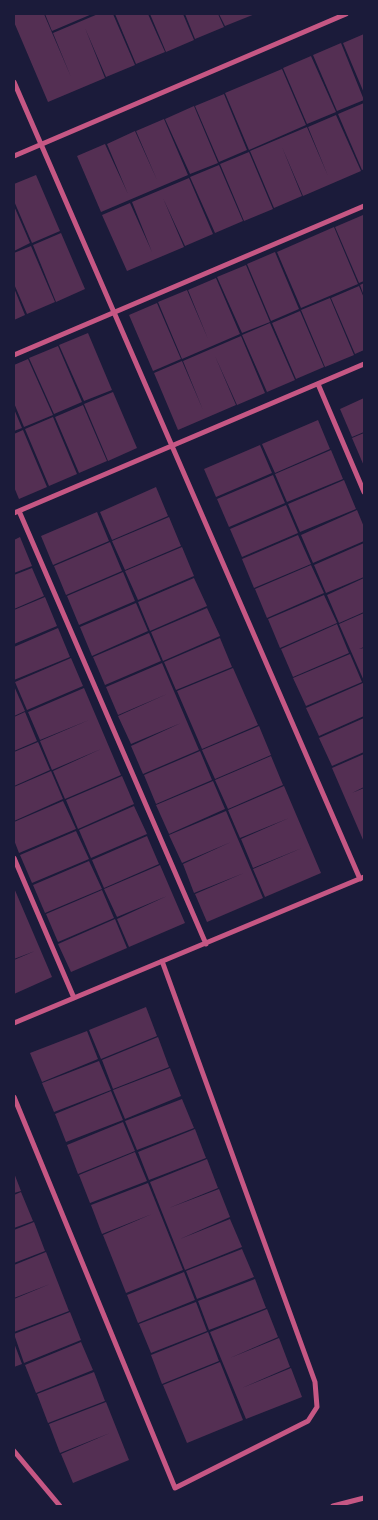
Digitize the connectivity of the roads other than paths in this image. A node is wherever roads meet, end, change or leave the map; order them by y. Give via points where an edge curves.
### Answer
1 (346, 14) edge
2 (14, 82) edge
3 (41, 144) junction
4 (14, 156) edge
5 (364, 206) edge
6 (114, 312) junction
7 (14, 354) edge
8 (364, 364) edge
9 (318, 384) junction
10 (172, 446) junction
11 (364, 492) edge
12 (16, 512) edge
13 (14, 858) edge
14 (362, 878) edge
15 (206, 944) junction
16 (162, 962) junction
17 (74, 998) junction
18 (14, 1023) edge
19 (14, 1097) edge
20 (14, 1451) edge
21 (364, 1498) edge
22 (60, 1506) edge
23 (333, 1506) edge

1 - 3 street
2 - 3 street
3 - 4 street
3 - 6 street
5 - 6 street
6 - 7 street
6 - 10 street
8 - 9 street
9 - 10 street
9 - 11 street
10 - 12 street
10 - 14 street
12 - 15 street
13 - 17 street
14 - 15 street
15 - 16 street
16 - 17 street
16 - 19 street via 315,1382 317,1407 308,1421 175,1488
17 - 18 street
20 - 22 street
21 - 23 street

